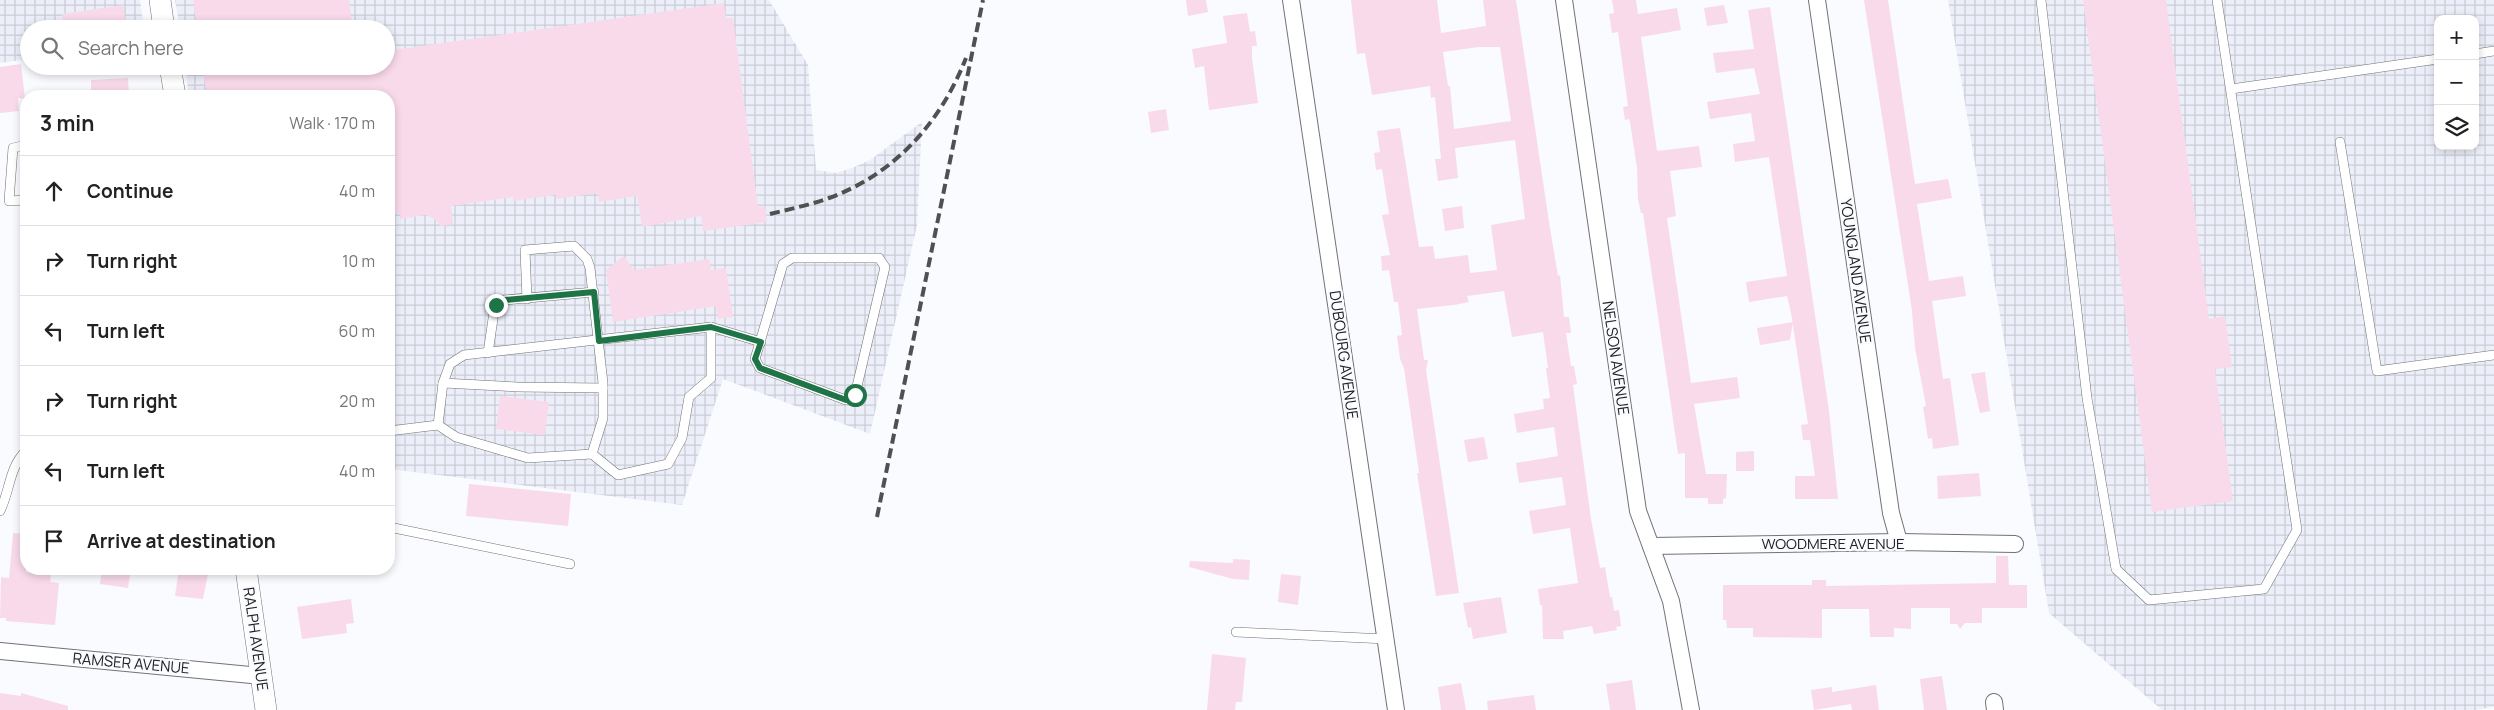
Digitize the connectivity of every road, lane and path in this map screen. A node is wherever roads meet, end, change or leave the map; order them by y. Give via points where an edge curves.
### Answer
1 (160, 0) edge
2 (1291, 0) edge
3 (1564, 0) edge
4 (1818, 0) edge
5 (2041, 0) edge
6 (2217, 0) edge
7 (163, 20) edge
8 (2494, 51) edge
9 (2479, 53) edge
10 (2434, 60) edge
11 (172, 75) edge
12 (2231, 89) junction
13 (174, 90) edge
14 (2340, 142) dead end
15 (20, 146) edge
16 (20, 200) edge
17 (594, 292) junction
18 (526, 299) junction
19 (711, 327) junction
20 (599, 341) junction
21 (761, 342) junction
22 (488, 353) junction
23 (2494, 354) edge
24 (443, 384) junction
25 (603, 388) junction
26 (438, 425) junction
27 (395, 430) edge
28 (592, 454) junction
29 (20, 460) edge
30 (0, 511) edge
31 (395, 528) edge
32 (1898, 542) junction
33 (2015, 544) dead end
34 (1651, 546) junction
35 (570, 564) dead end
36 (247, 575) edge
37 (1236, 632) dead end
38 (1386, 639) junction
39 (0, 651) edge
40 (262, 676) junction
41 (266, 710) edge
42 (1396, 710) edge
43 (1691, 710) edge

1 - 7 street
2 - 38 street, DUBOURG AVENUE
3 - 34 street, NELSON AVENUE via 1638,511
4 - 32 street, YOUNGLAND AVENUE via 1891,514
5 - 12 lane via 2087,398 2116,569 2149,600 2264,589 2297,530
6 - 12 lane
8 - 9 lane
10 - 12 lane
11 - 13 street
14 - 23 lane via 2377,371
15 - 16 lane via 13,148 9,201
17 - 18 lane
17 - 18 lane via 587,259 574,246 537,248 525,250
17 - 20 lane
18 - 22 lane via 504,300 496,305
19 - 20 lane
19 - 21 lane
19 - 28 lane via 711,378 689,397 682,438 668,464 618,475
20 - 22 lane
20 - 25 lane
21 - 21 lane via 755,359 760,368 846,400 855,395 884,267 879,258 792,258 783,264
22 - 24 lane via 456,358 450,364
24 - 25 lane
24 - 26 lane
25 - 28 lane via 603,418
26 - 27 lane
26 - 28 lane via 456,437 528,458
29 - 30 lane via 13,470
31 - 35 lane
32 - 33 street, WOODMERE AVENUE
32 - 34 street, WOODMERE AVENUE
34 - 43 street, NELSON AVENUE via 1671,601
36 - 40 street, RALPH AVENUE
37 - 38 lane
38 - 42 street, DUBOURG AVENUE
39 - 40 street, RAMSER AVENUE
40 - 41 street, RALPH AVENUE

